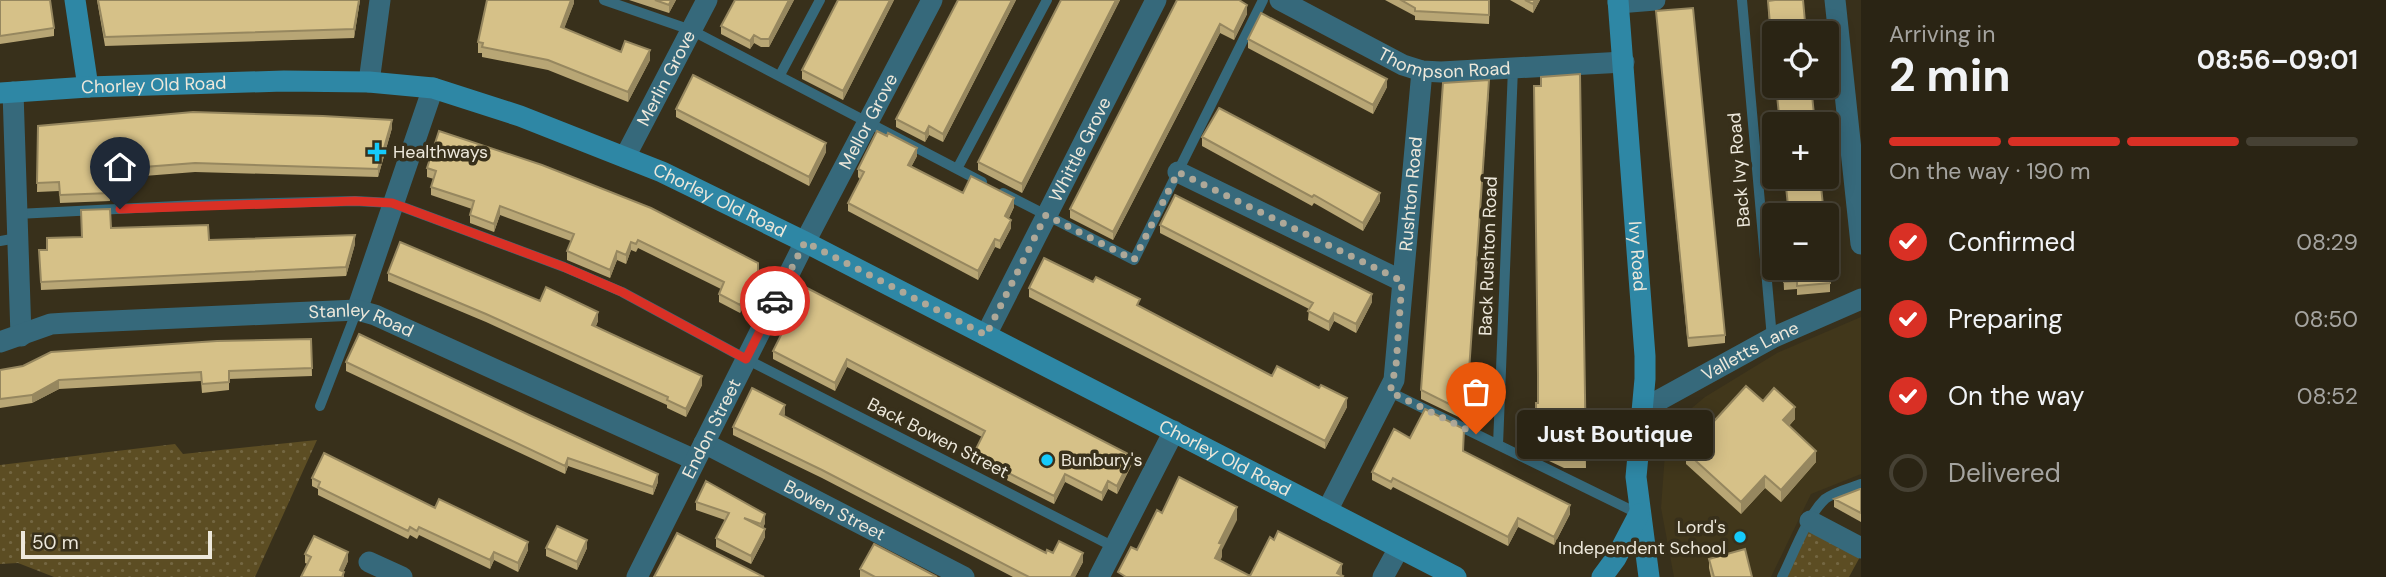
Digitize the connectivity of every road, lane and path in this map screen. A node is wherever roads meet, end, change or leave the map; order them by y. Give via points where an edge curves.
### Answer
1 (75, 0) edge
2 (380, 0) edge
3 (604, 0) edge
4 (707, 0) edge
5 (820, 0) edge
6 (932, 0) edge
7 (1047, 0) edge
8 (1156, 0) edge
9 (1263, 0) edge
10 (1280, 0) edge
11 (1655, 0) edge
12 (1742, 0) edge
13 (1835, 0) edge
14 (1618, 2) edge
15 (691, 30) junction
16 (1624, 62) junction
17 (1513, 68) junction
18 (1422, 71) junction
19 (780, 75) junction
20 (369, 82) junction
21 (88, 87) junction
22 (433, 88) junction
23 (6, 93) edge
24 (868, 121) junction
25 (625, 157) junction
26 (957, 169) junction
27 (1178, 172) junction
28 (392, 203) junction
29 (17, 214) junction
30 (1046, 215) junction
31 (9, 240) edge
32 (805, 242) junction
33 (1861, 244) edge
34 (1402, 281) junction
35 (1861, 299) edge
36 (357, 310) junction
37 (986, 335) junction
38 (21, 336) junction
39 (1772, 338) junction
40 (0, 342) edge
41 (746, 359) junction
42 (1390, 392) junction
43 (320, 406) dead end
44 (1643, 409) junction
45 (1174, 430) junction
46 (1498, 445) junction
47 (700, 452) junction
48 (1861, 484) edge
49 (1327, 511) junction
50 (1639, 514) junction
51 (1810, 521) junction
52 (1114, 547) junction
53 (1399, 548) junction
54 (1861, 548) edge
55 (369, 562) dead end
56 (396, 576) edge
57 (637, 577) edge
58 (964, 577) edge
59 (1099, 577) edge
60 (1383, 577) edge
61 (1456, 577) edge
62 (1602, 577) edge
63 (1649, 577) edge
64 (1782, 577) edge

1 - 21 main road
2 - 20 street
3 - 15 lane
4 - 15 street, Merlin Grove
5 - 19 lane
6 - 24 street, Mellor Grove
7 - 26 lane
8 - 30 street, Whittle Grove
9 - 27 lane
10 - 18 street, Thompson Road
11 - 14 street
12 - 39 lane, Back Ivy Road
13 - 33 street
14 - 16 main road, Ivy Road
15 - 19 lane
15 - 25 street, Merlin Grove
16 - 17 street, Thompson Road
16 - 44 main road, Ivy Road via 1644,356
17 - 18 street, Thompson Road
17 - 46 lane, Back Rushton Road
18 - 34 street, Rushton Road
19 - 24 lane
20 - 21 main road, Chorley Old Road
20 - 22 main road, Chorley Old Road
21 - 23 main road, Chorley Old Road
22 - 25 main road, Chorley Old Road
22 - 28 street
23 - 29 street
24 - 26 lane
24 - 32 street, Mellor Grove
25 - 32 main road, Chorley Old Road
26 - 30 lane
27 - 30 lane via 1134,260
27 - 34 street
28 - 29 lane, Back Bowen Street via 197,205
28 - 36 street
28 - 41 lane, Back Bowen Street via 622,292
29 - 31 street
30 - 37 street, Whittle Grove
31 - 38 street
32 - 37 main road, Chorley Old Road
32 - 41 street, Endon Street
34 - 42 street, Rushton Road
35 - 39 street, Valletts Lane
36 - 38 street, Stanley Road via 51,324
36 - 43 lane
36 - 47 street, Stanley Road
37 - 45 main road, Chorley Old Road
38 - 40 street, Stanley Road
39 - 44 street, Valletts Lane
41 - 47 street, Endon Street
41 - 52 lane, Back Bowen Street
42 - 46 lane
42 - 49 street, Rushton Road
44 - 50 main road, Ivy Road via 1636,462
45 - 49 main road, Chorley Old Road
45 - 52 street
46 - 50 lane
47 - 57 street, Endon Street via 668,531
47 - 58 street, Bowen Street
48 - 51 lane via 1828,497
49 - 53 main road, Chorley Old Road
50 - 62 main road
50 - 63 main road, Ivy Road
51 - 54 street
51 - 64 lane
52 - 59 street
53 - 60 street
53 - 61 main road, Chorley Old Road
55 - 56 street

